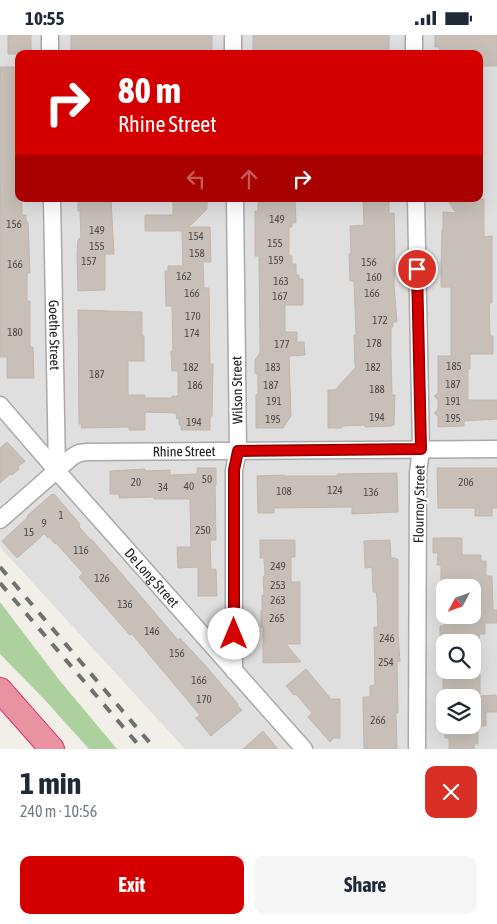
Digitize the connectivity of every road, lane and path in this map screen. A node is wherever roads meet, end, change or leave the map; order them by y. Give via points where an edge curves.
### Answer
1 (50, 35) edge
2 (233, 35) edge
3 (414, 35) edge
4 (50, 50) edge
5 (233, 50) edge
6 (414, 50) edge
7 (52, 202) edge
8 (235, 202) edge
9 (416, 202) edge
10 (0, 405) edge
11 (421, 449) junction
12 (497, 449) edge
13 (238, 451) junction
14 (57, 471) junction
15 (0, 520) edge
16 (234, 671) junction
17 (0, 690) edge
18 (52, 749) edge
19 (304, 749) edge
20 (417, 749) edge

1 - 4 street
2 - 5 street
3 - 6 street
7 - 14 street, Goethe Street
8 - 13 street, Wilson Street
9 - 11 street, Flournoy Street
10 - 14 street, De Long Street
11 - 12 street, Rhine Street
11 - 13 street, Rhine Street
11 - 20 street, Flournoy Street via 418,483
13 - 14 street, Rhine Street via 87,452 72,457
13 - 16 street, Wilson Street via 234,470
14 - 15 street, Rhine Street
14 - 16 street, De Long Street
16 - 19 street, De Long Street
17 - 18 highway

